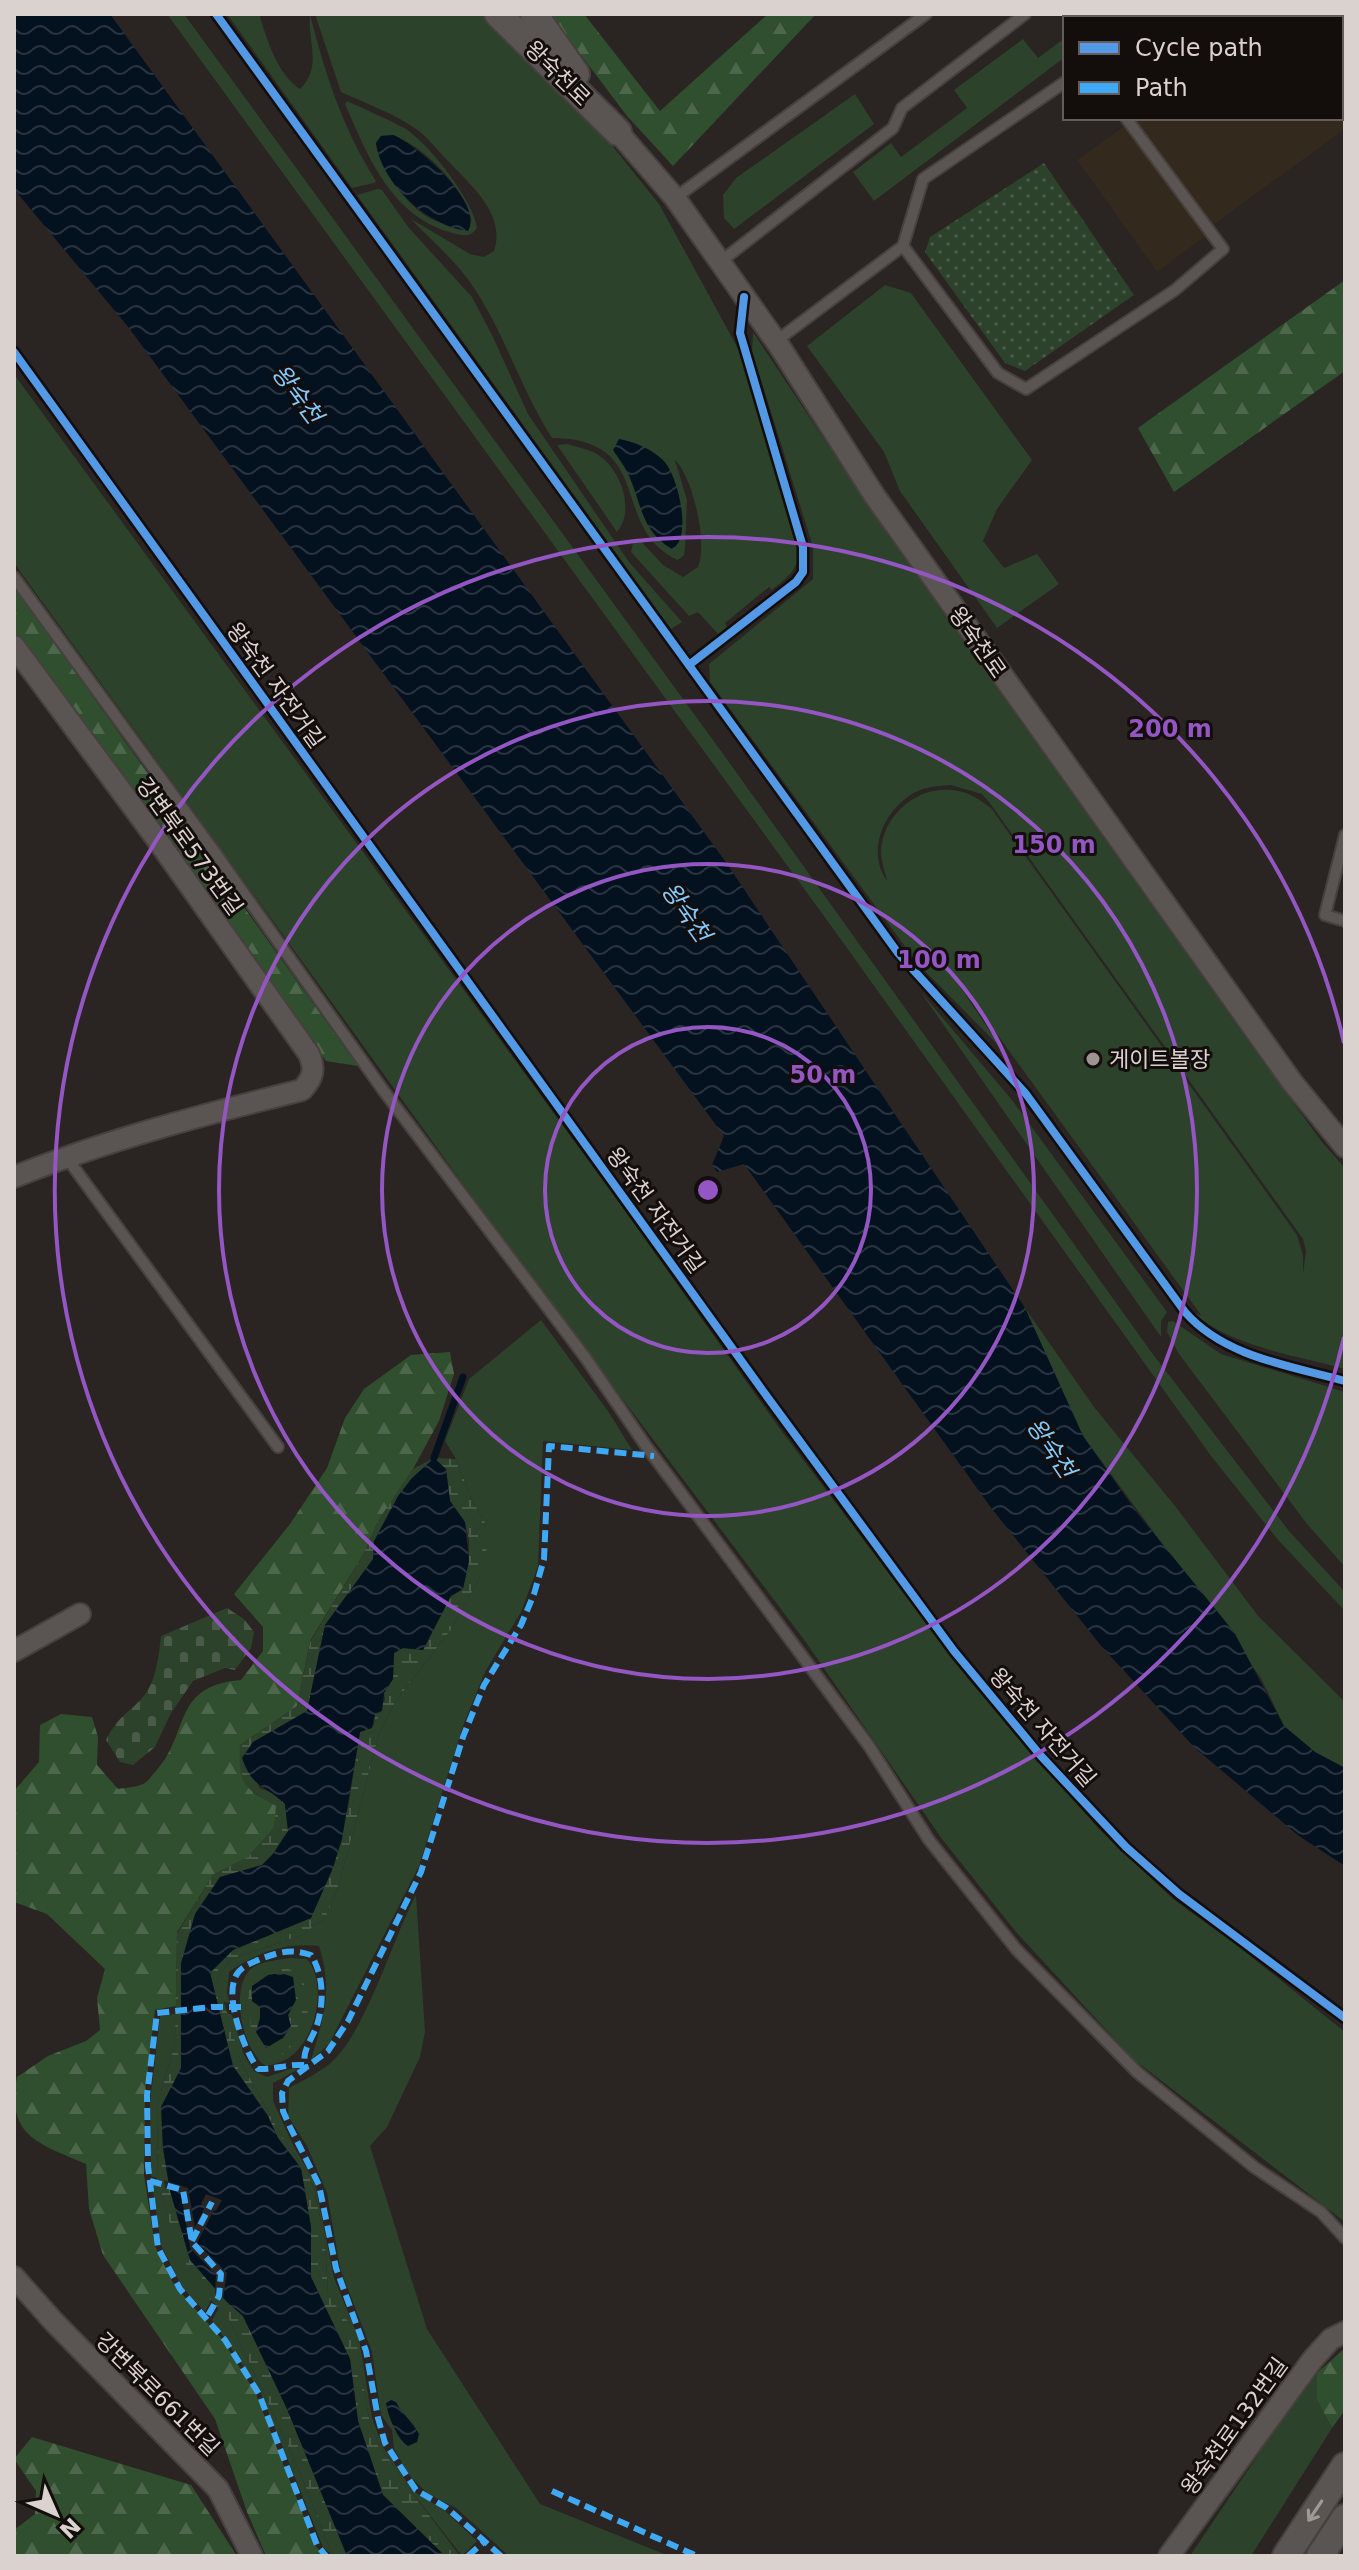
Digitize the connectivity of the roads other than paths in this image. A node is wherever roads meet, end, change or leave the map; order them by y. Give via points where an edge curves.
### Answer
1 (498, 14) edge
2 (534, 14) edge
3 (926, 14) edge
4 (1025, 14) edge
5 (1063, 83) edge
6 (1127, 120) edge
7 (618, 132) junction
8 (675, 198) junction
9 (903, 246) junction
10 (720, 262) junction
11 (775, 342) junction
12 (14, 577) edge
13 (14, 646) edge
14 (1345, 835) edge
15 (1345, 921) edge
16 (1345, 1147) edge
17 (66, 1156) junction
18 (14, 1177) edge
19 (278, 1447) dead end
20 (80, 1614) dead end
21 (14, 1651) edge
22 (1345, 2238) edge
23 (14, 2277) edge
24 (1345, 2332) edge
25 (1345, 2466) edge
26 (1345, 2518) edge
27 (252, 2556) edge
28 (1169, 2556) edge
29 (1286, 2556) edge
30 (1320, 2556) edge

1 - 7 street, 왕숙천로
2 - 7 street, 왕숙천로
3 - 8 lane
4 - 10 lane via 902,108 893,128
5 - 9 lane via 923,179
6 - 9 lane via 1223,249 1175,290 1026,389 998,373
7 - 8 street, 왕숙천로
8 - 10 street, 왕숙천로
9 - 11 lane
10 - 11 street, 왕숙천로
11 - 16 street, 왕숙천로 via 874,495 1292,1082
12 - 22 lane via 392,1102 869,1746 929,1840 1016,1949 1137,2072 1254,2167 1321,2212
13 - 17 street, 강변북로573번길 via 156,838 314,1067 302,1090
14 - 15 lane via 1325,915
17 - 18 street
17 - 19 lane
20 - 21 street
23 - 27 street, 강변북로661번길 via 218,2489
24 - 28 street, 왕숙천로132번길 via 1313,2359
25 -> 29 street
26 - 30 street

